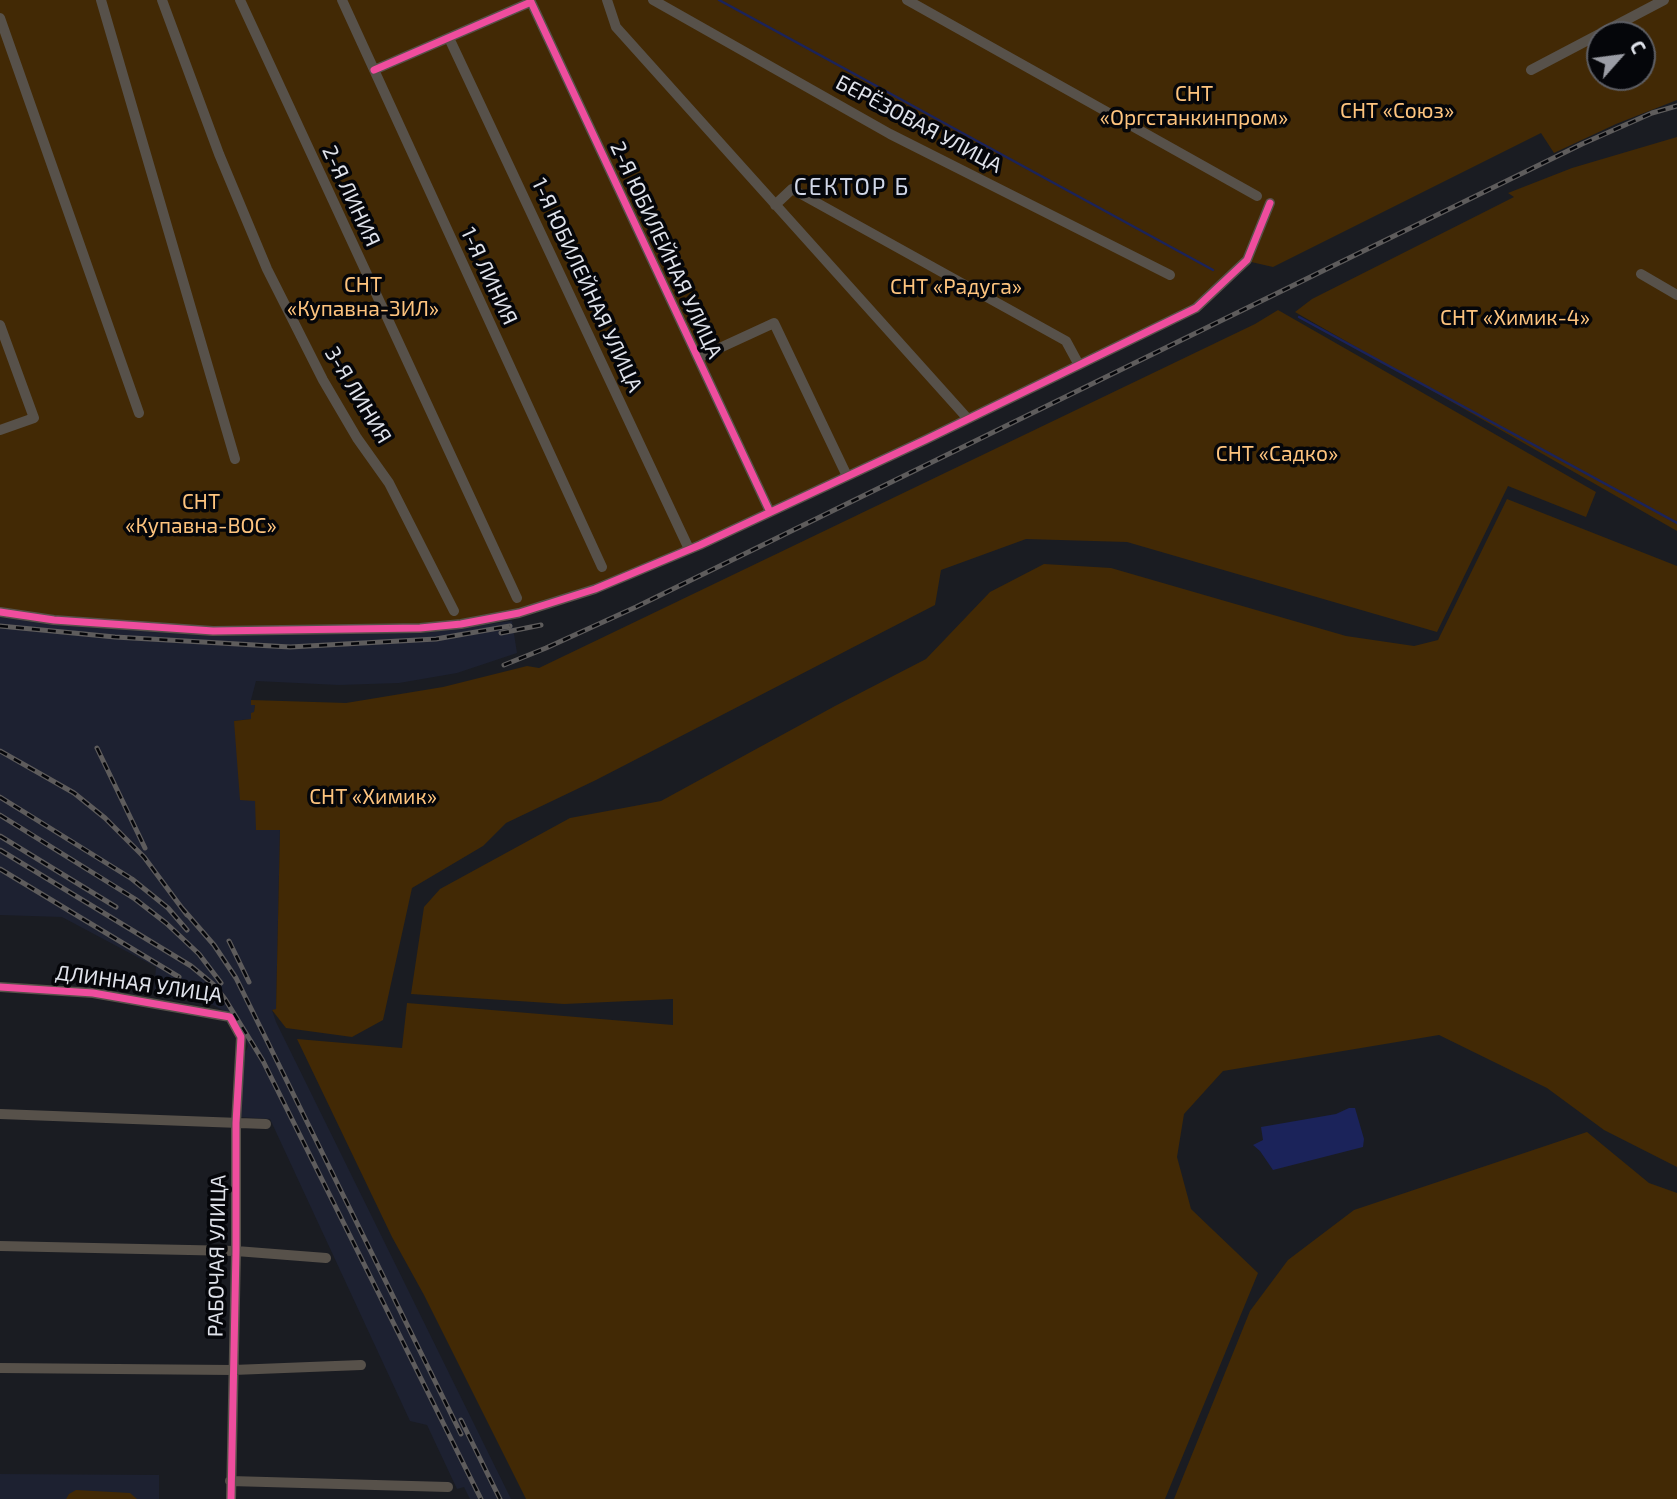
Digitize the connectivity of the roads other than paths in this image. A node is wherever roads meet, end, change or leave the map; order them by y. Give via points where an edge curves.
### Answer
1 (101, 0) edge
2 (162, 0) edge
3 (240, 0) edge
4 (342, 0) edge
5 (607, 0) edge
6 (653, 0) edge
7 (907, 0) edge
8 (1664, 0) edge
9 (0, 18) edge
10 (449, 38) junction
11 (374, 70) junction
12 (1531, 70) dead end
13 (1257, 195) dead end
14 (1270, 203) dead end
15 (775, 205) junction
16 (1641, 274) dead end
17 (1170, 275) dead end
18 (1677, 295) edge
19 (0, 325) edge
20 (698, 358) junction
21 (1079, 365) junction
22 (139, 413) dead end
23 (968, 419) junction
24 (0, 430) edge
25 (235, 459) dead end
26 (847, 476) junction
27 (769, 512) junction
28 (689, 549) junction
29 (602, 567) dead end
30 (517, 598) dead end
31 (454, 611) dead end
32 (0, 612) edge
33 (0, 987) edge
34 (230, 1017) joint
35 (0, 1114) edge
36 (236, 1123) junction
37 (267, 1124) dead end
38 (0, 1246) edge
39 (236, 1251) junction
40 (326, 1258) dead end
41 (361, 1365) dead end
42 (0, 1368) edge
43 (233, 1370) junction
44 (230, 1481) junction
45 (448, 1487) dead end
46 (231, 1499) edge

1 - 25 street
2 - 31 street, 3-Я ЛИНИЯ via 267,269 323,380 389,483
3 - 30 street, 2-Я ЛИНИЯ
4 - 11 street, 1-Я ЛИНИЯ
5 - 15 street via 616,27
6 - 17 street, БЕРЁЗОВАЯ УЛИЦА via 890,134
7 - 13 street
8 - 12 street
9 - 22 street
10 - 11 street
10 - 20 street, 2-Я ЮБИЛЕЙНАЯ УЛИЦА via 531,2
10 - 28 street, 1-Я ЮБИЛЕЙНАЯ УЛИЦА
11 - 29 street, 1-Я ЛИНИЯ
14 - 21 street via 1247,260 1196,308
15 - 21 street via 792,189 1066,341
15 - 23 street
16 - 18 street
19 - 24 street via 34,418
20 - 26 street via 774,323
20 - 27 street, 2-Я ЮБИЛЕЙНАЯ УЛИЦА
21 - 23 street
23 - 26 street
26 - 27 street
27 - 28 street
28 - 32 street via 595,589 519,613 420,628 213,631
33 - 34 street, ДЛИННАЯ УЛИЦА via 93,993
34 - 36 street, РАБОЧАЯ УЛИЦА via 241,1037
35 - 36 street
36 - 37 street
36 - 39 street, РАБОЧАЯ УЛИЦА
38 - 39 street
39 - 40 street
39 - 43 street, РАБОЧАЯ УЛИЦА
41 - 43 street
42 - 43 street
43 - 44 street, РАБОЧАЯ УЛИЦА
44 - 45 street
44 - 46 street, РАБОЧАЯ УЛИЦА

